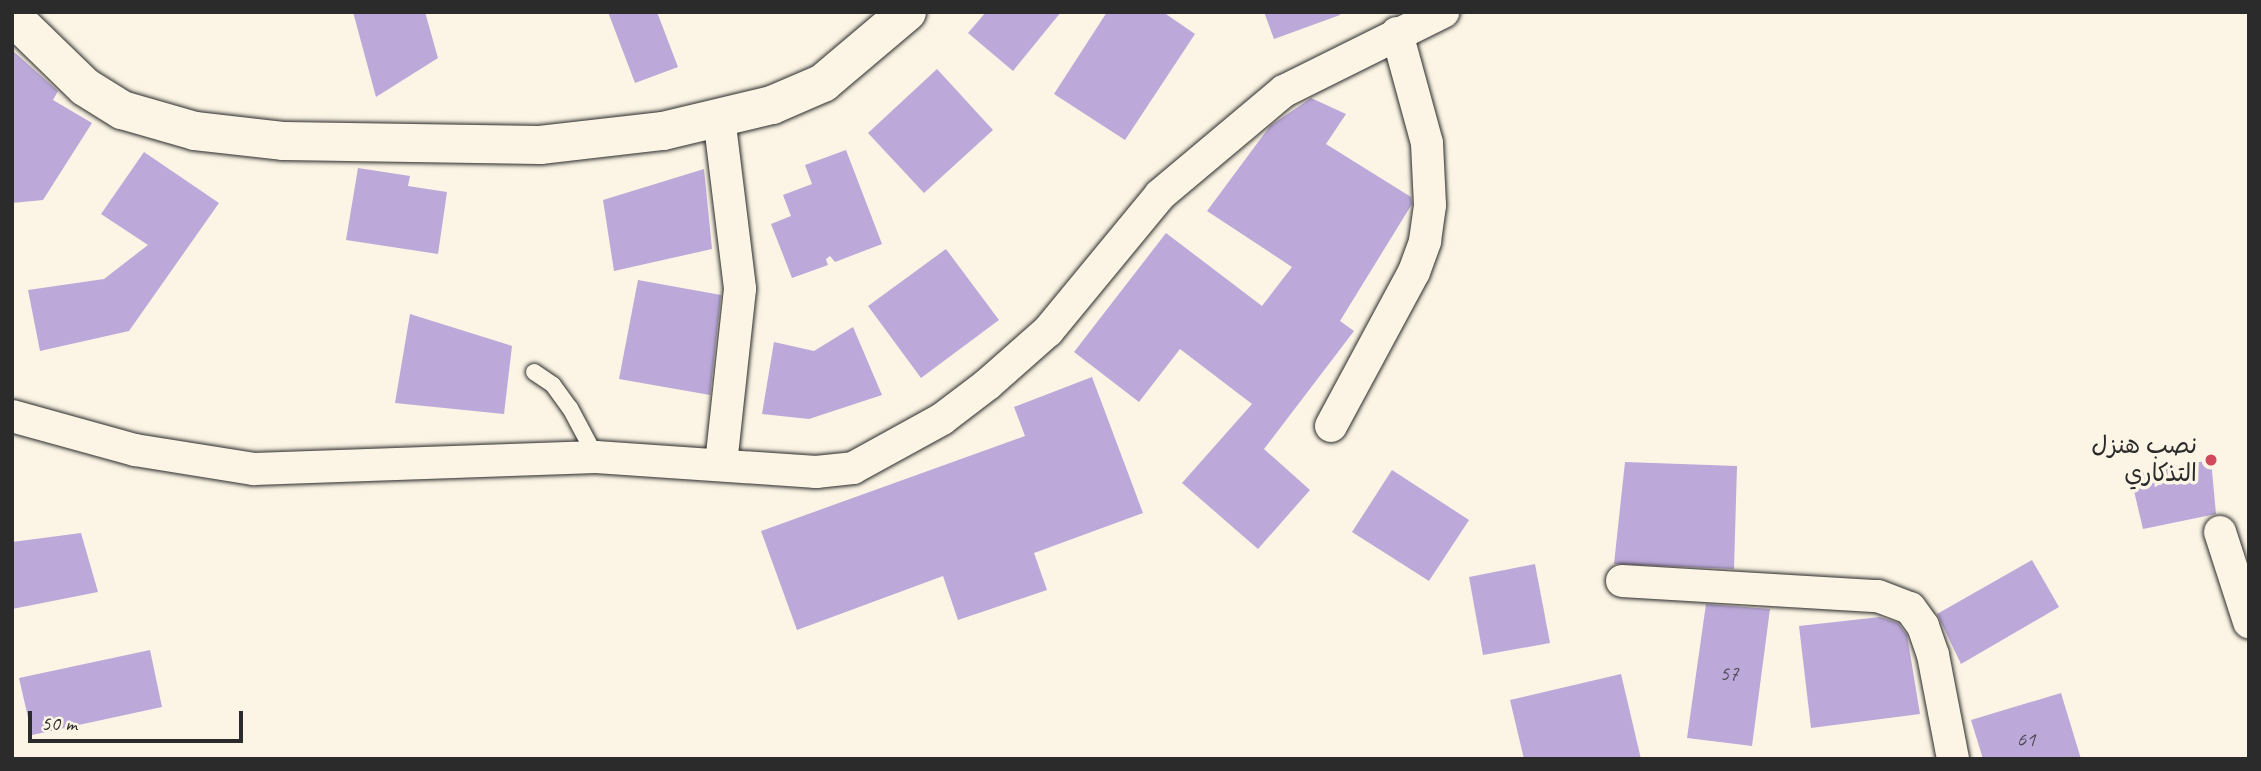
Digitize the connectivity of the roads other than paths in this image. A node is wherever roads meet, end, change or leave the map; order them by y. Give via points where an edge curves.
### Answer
1 (907, 12) edge
2 (1443, 12) edge
3 (12, 16) edge
4 (1397, 33) junction
5 (719, 117) junction
6 (534, 372) dead end
7 (12, 416) edge
8 (1331, 426) dead end
9 (596, 457) junction
10 (721, 464) junction
11 (2220, 532) dead end
12 (1622, 581) dead end
13 (2249, 622) edge
14 (1953, 759) edge

1 - 5 street via 823,83 772,105
2 - 4 street
3 - 5 street via 85,87 121,110 195,131 284,141 540,145 663,131
4 - 8 street via 1427,143 1430,205 1425,241 1414,272
4 - 10 street via 1284,91 1170,187 1048,331 942,419 853,468 835,472
5 - 10 street via 740,289
6 - 9 lane via 565,400
7 - 9 street via 135,450 254,469
9 - 10 street
11 - 13 street
12 - 14 street via 1878,596 1910,608 1923,626 1933,655

